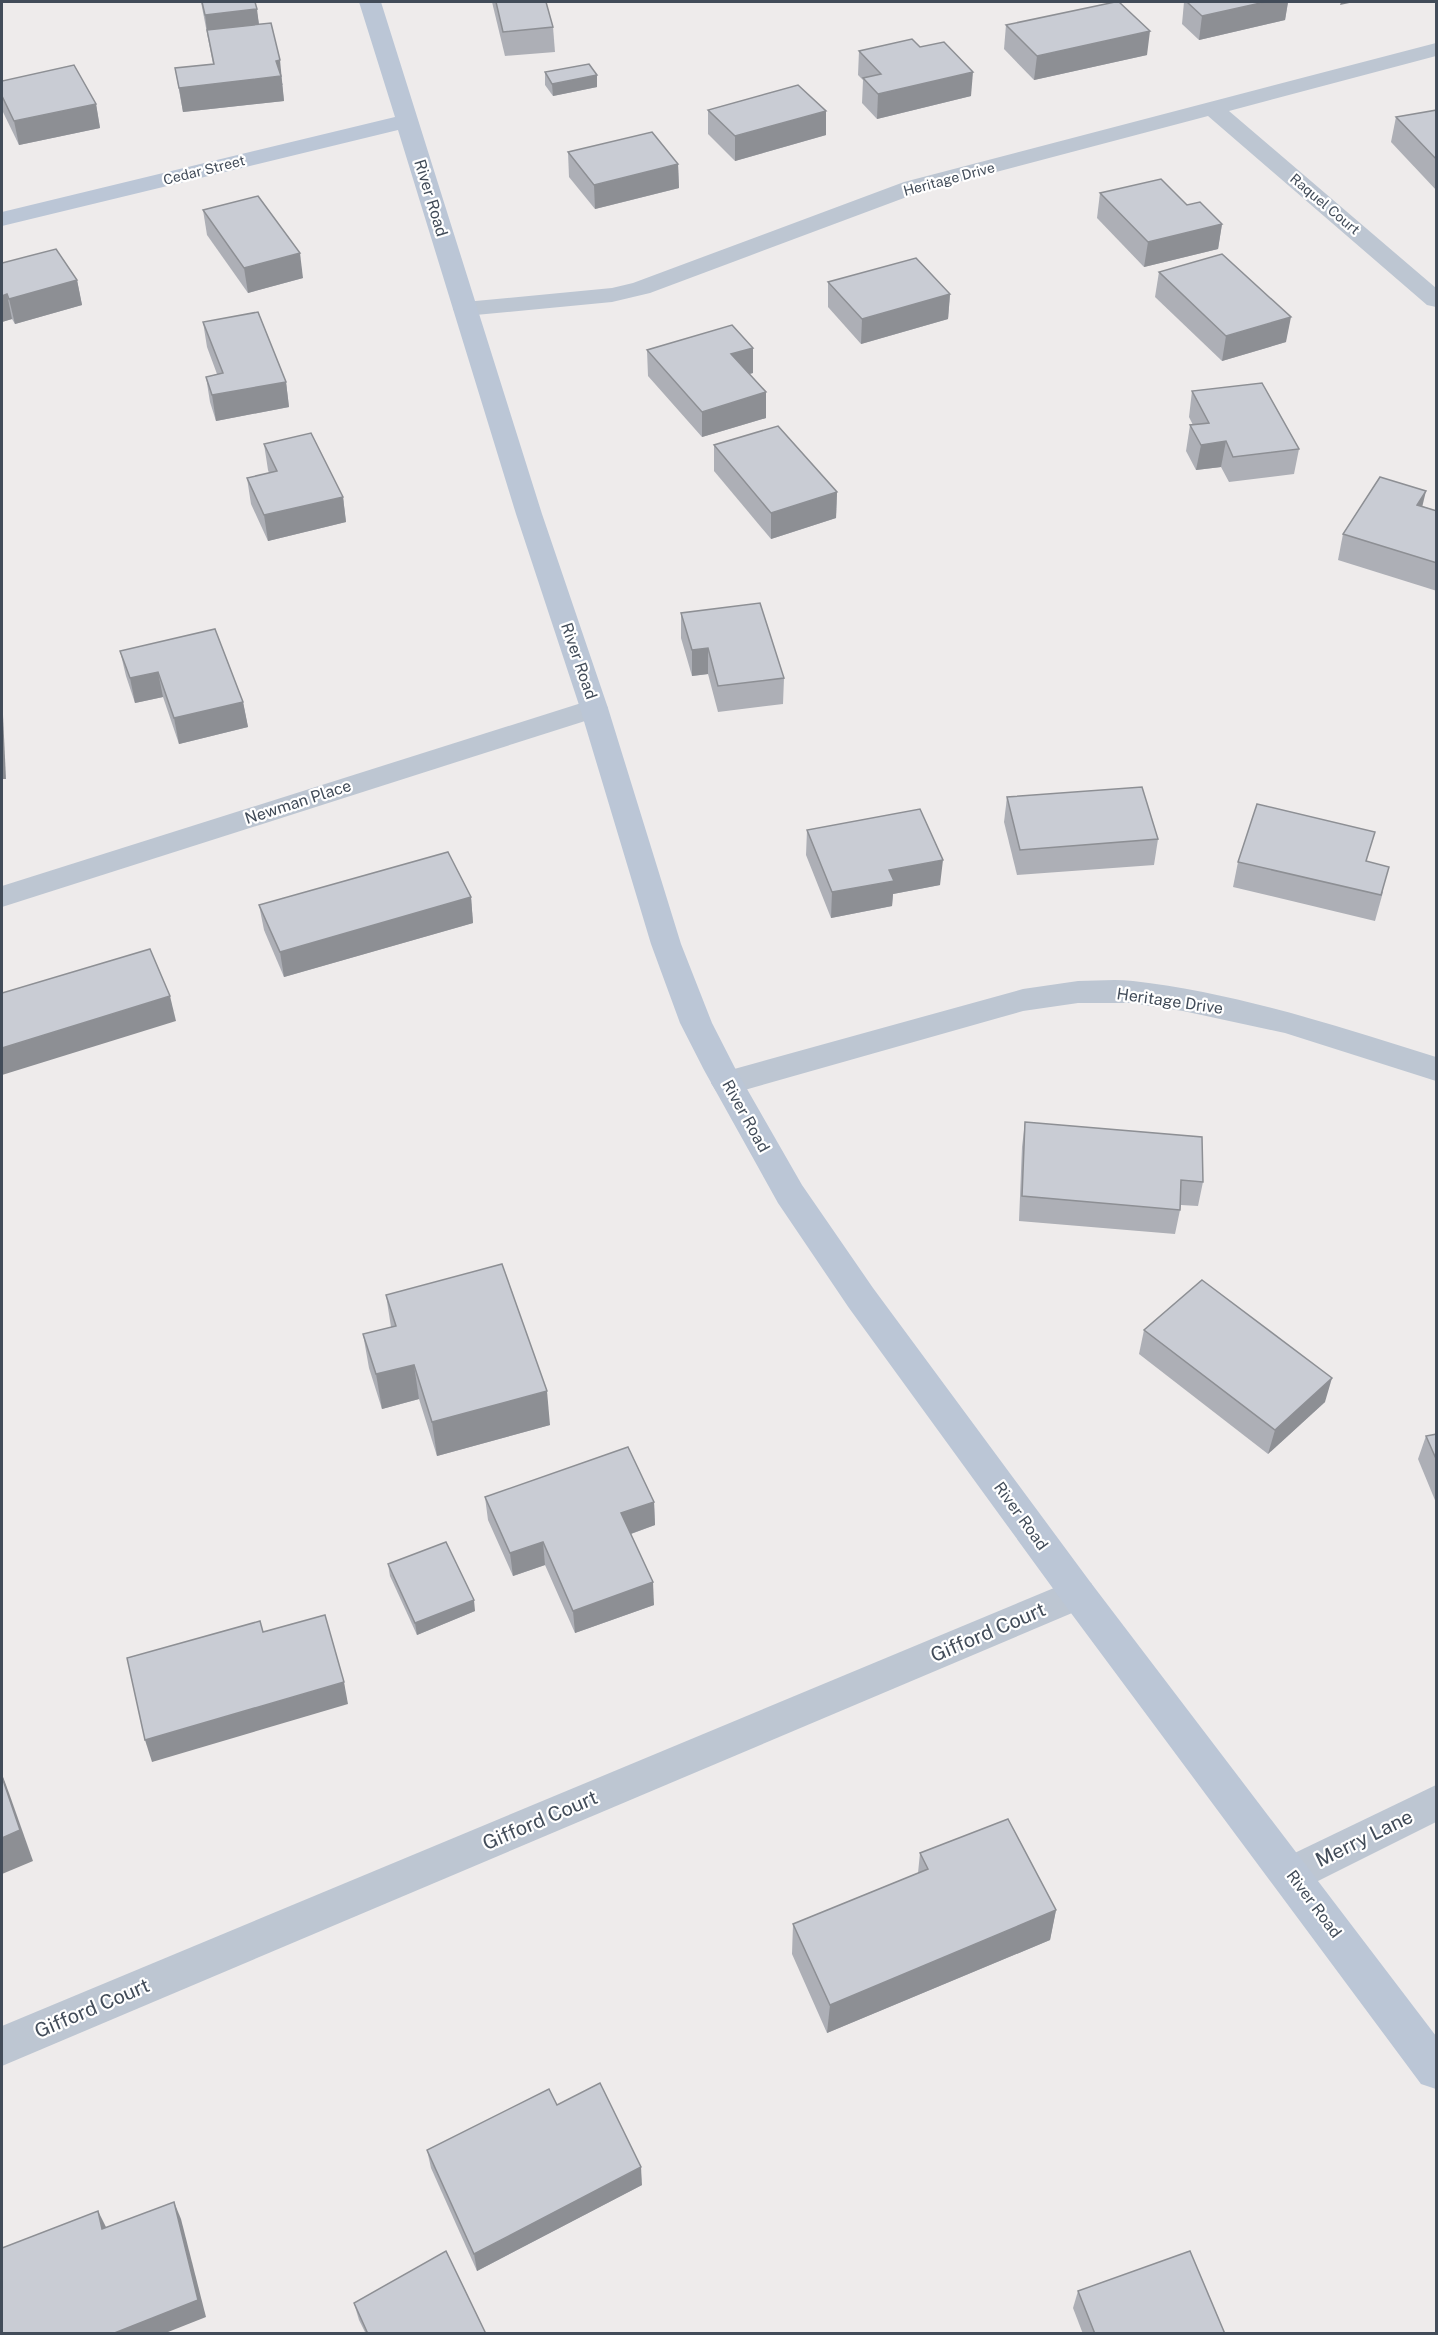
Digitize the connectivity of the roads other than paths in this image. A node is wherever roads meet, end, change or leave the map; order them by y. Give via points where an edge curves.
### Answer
1 (370, 2) edge
2 (1437, 50) edge
3 (1213, 109) junction
4 (407, 121) junction
5 (2, 219) edge
6 (1437, 300) edge
7 (465, 309) junction
8 (594, 708) junction
9 (2, 897) edge
10 (1437, 1069) edge
11 (727, 1083) junction
12 (1078, 1594) junction
13 (1437, 1803) edge
14 (1292, 1874) junction
15 (2, 2046) edge
16 (1437, 2070) edge

1 - 4 street, River Road
2 - 3 street, Heritage Drive
3 - 6 street, Raquel Court
3 - 7 street, Heritage Drive via 912,187 641,288 612,295
4 - 5 street, Cedar Street
4 - 7 street, River Road
7 - 8 street, River Road
8 - 9 street, Newman Place
8 - 11 street, River Road via 666,944 696,1023
10 - 11 street, Heritage Drive via 1286,1022 1131,992 1078,992 1023,1000
11 - 12 street, River Road via 790,1194 861,1298
12 - 14 street, River Road
12 - 15 street, Gifford Court
13 - 14 street, Merry Lane
14 - 16 street, River Road

